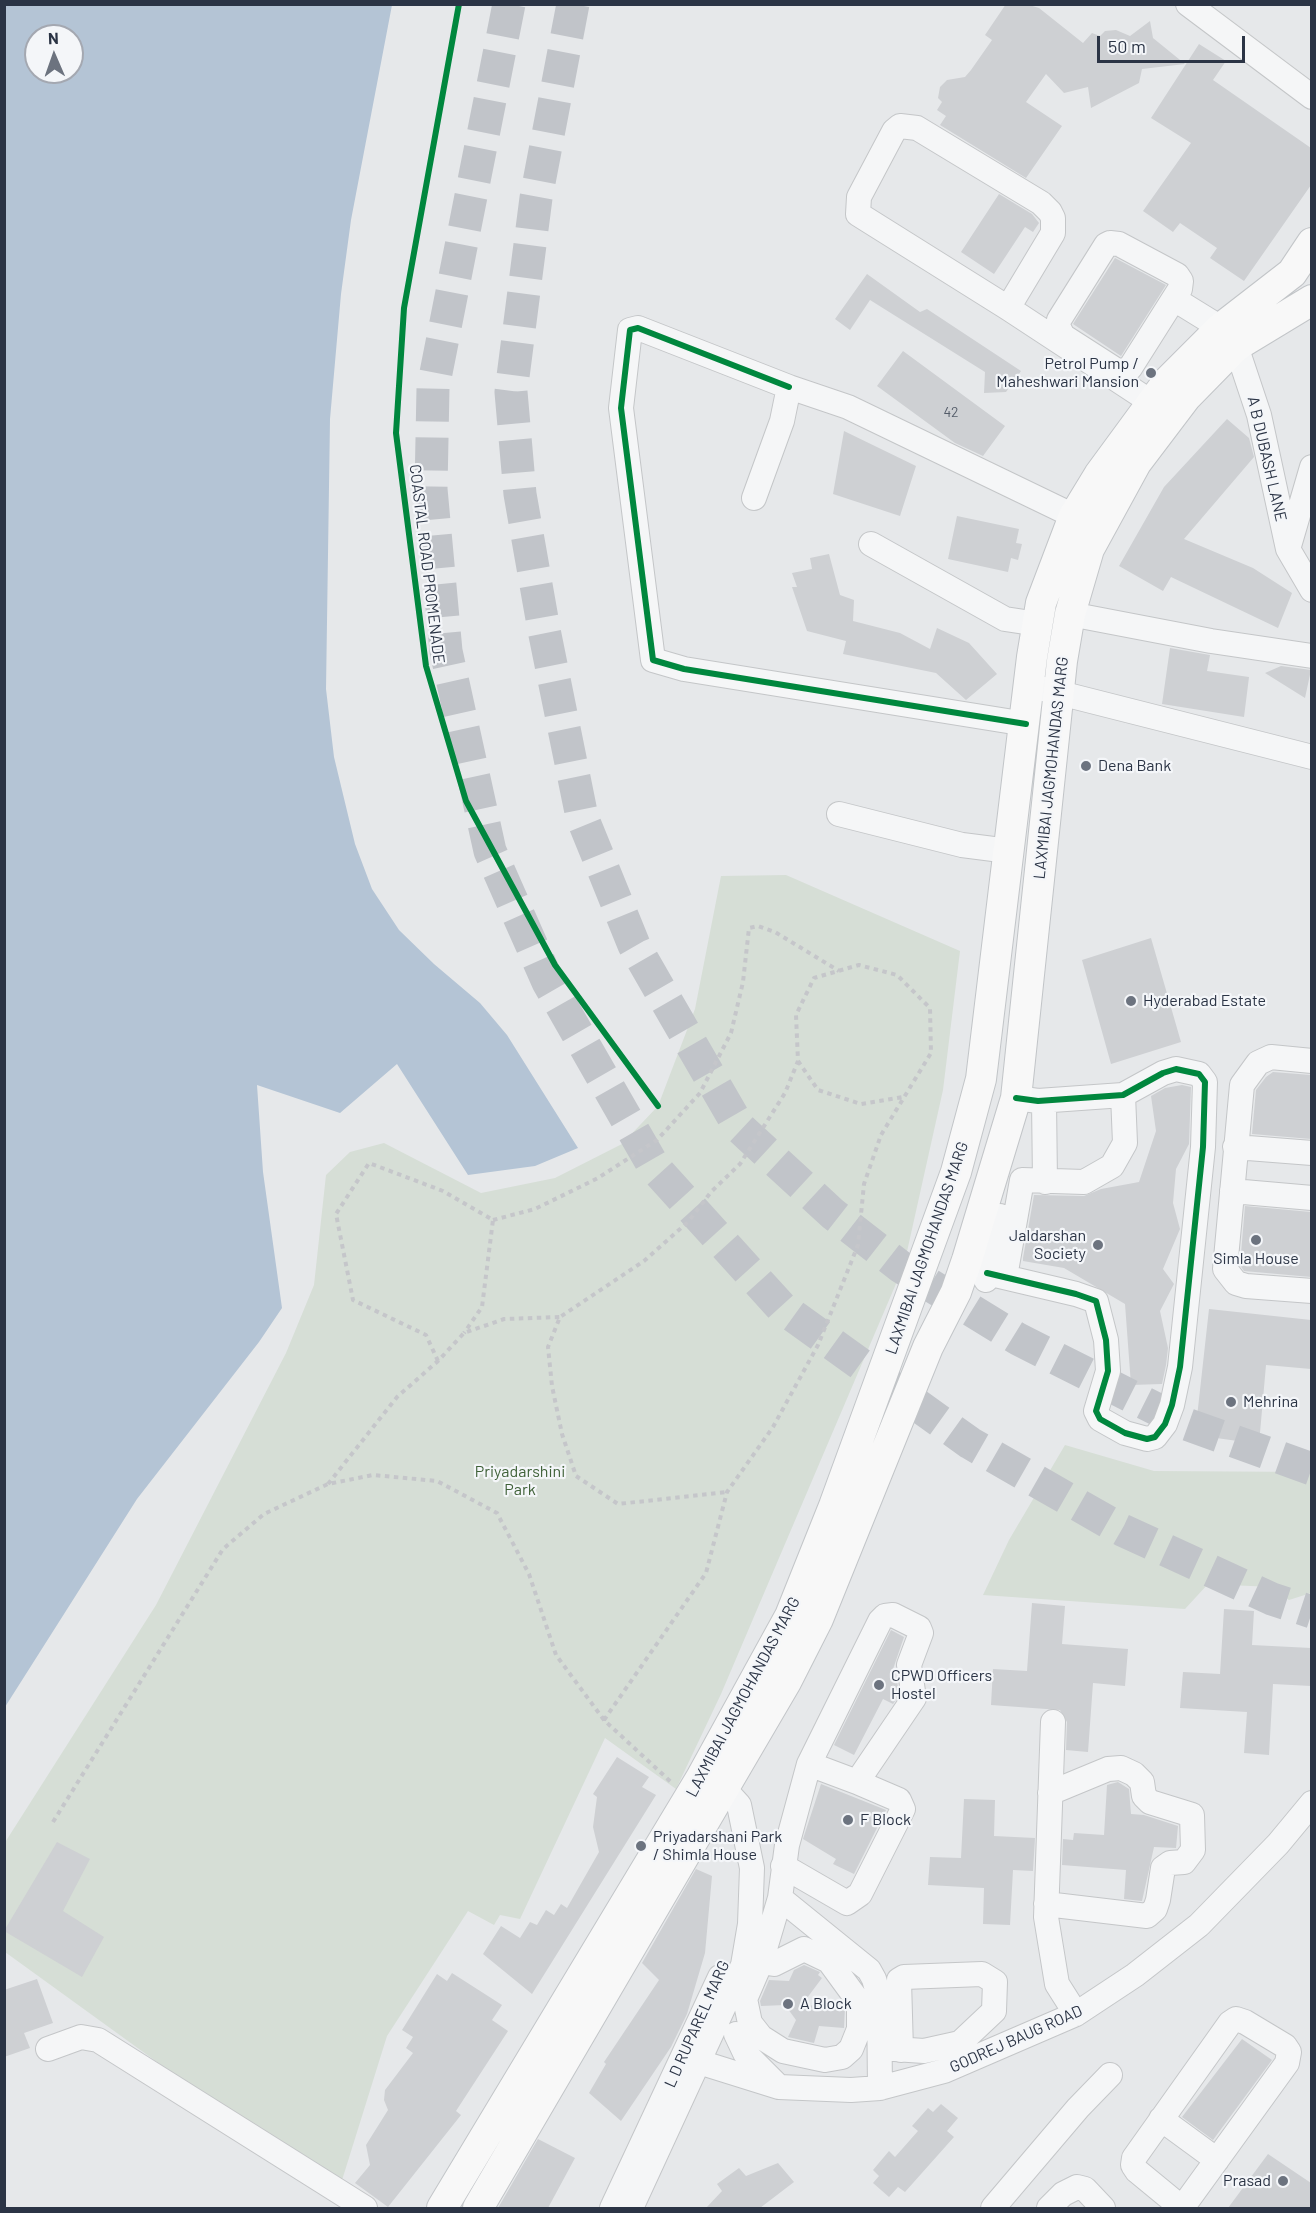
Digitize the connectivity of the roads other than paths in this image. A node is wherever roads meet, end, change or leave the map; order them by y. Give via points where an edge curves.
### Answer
1 (1188, 4) edge
2 (1311, 98) edge
3 (1311, 243) edge
4 (1174, 299) junction
5 (1311, 300) edge
6 (1008, 308) junction
7 (1228, 337) junction
8 (1136, 358) junction
9 (789, 387) junction
10 (1160, 392) junction
11 (1311, 467) edge
12 (754, 498) dead end
13 (1074, 516) junction
14 (872, 544) dead end
15 (1288, 549) junction
16 (1311, 590) edge
17 (1070, 614) junction
18 (1038, 624) junction
19 (1311, 656) edge
20 (1030, 686) junction
21 (1059, 693) junction
22 (1026, 724) junction
23 (1311, 757) edge
24 (839, 814) dead end
25 (1014, 818) junction
26 (1045, 820) junction
27 (1010, 851) junction
28 (1311, 1061) edge
29 (1123, 1095) junction
30 (1023, 1107) junction
31 (1235, 1147) junction
32 (1311, 1153) edge
33 (1045, 1182) junction
34 (1232, 1191) junction
35 (1311, 1198) edge
36 (993, 1277) junction
37 (1311, 1291) edge
38 (1053, 1722) dead end
39 (809, 1764) junction
40 (857, 1782) junction
41 (705, 1788) junction
42 (1050, 1793) junction
43 (1311, 1803) edge
44 (783, 1866) junction
45 (780, 1898) junction
46 (1046, 1904) junction
47 (761, 1962) junction
48 (1076, 2014) junction
49 (747, 2041) junction
50 (48, 2049) dead end
51 (890, 2049) junction
52 (691, 2060) junction
53 (1110, 2075) dead end
54 (779, 2087) junction
55 (880, 2088) junction
56 (518, 2110) junction
57 (1161, 2119) junction
58 (1216, 2160) junction
59 (365, 2208) edge
60 (442, 2208) edge
61 (478, 2208) edge
62 (612, 2208) edge
63 (632, 2208) edge
64 (993, 2208) edge
65 (1049, 2208) edge
66 (1103, 2208) edge
67 (1182, 2208) edge

1 - 2 street
3 - 7 main road, LAXMIBAI JAGMOHANDAS MARG via 1292,273
4 - 7 street
4 - 8 street
4 - 8 street via 1181,281 1177,275 1119,244 1106,245 1059,320 1059,332 1116,370 1126,371
5 - 7 main road, LAXMIBAI JAGMOHANDAS MARG
6 - 6 street via 858,214 859,197 900,126 917,128 1050,212 1053,233
6 - 10 street
7 - 10 main road, LAXMIBAI JAGMOHANDAS MARG
7 - 15 street, A B DUBASH LANE via 1258,415
7 - 17 main road, LAXMIBAI JAGMOHANDAS MARG via 1136,463 1089,549
8 - 10 street
9 - 12 street via 782,421
9 - 13 street via 848,407
9 - 22 street via 638,328 630,330 621,408 653,660 684,669
10 - 13 main road, LAXMIBAI JAGMOHANDAS MARG
11 - 15 street
13 - 18 main road, LAXMIBAI JAGMOHANDAS MARG via 1041,603
14 - 18 street via 1005,619
15 - 16 street, A B DUBASH LANE
17 - 19 street
17 - 21 main road, LAXMIBAI JAGMOHANDAS MARG
18 - 20 main road, LAXMIBAI JAGMOHANDAS MARG
20 - 21 street
20 - 22 main road, LAXMIBAI JAGMOHANDAS MARG
21 - 23 street
21 - 26 main road, LAXMIBAI JAGMOHANDAS MARG
22 - 25 main road, LAXMIBAI JAGMOHANDAS MARG
24 - 27 street via 962,845
25 - 26 main road
25 - 27 main road, LAXMIBAI JAGMOHANDAS MARG
26 - 30 main road, LAXMIBAI JAGMOHANDAS MARG
27 - 41 main road, LAXMIBAI JAGMOHANDAS MARG via 981,1079 956,1172 790,1616
28 - 31 street via 1271,1057 1258,1063 1242,1085
29 - 30 street
29 - 33 street via 1125,1143 1112,1166 1084,1182
29 - 36 street via 1163,1072 1176,1069 1199,1074 1205,1082 1203,1147 1180,1367 1172,1405 1155,1437 1147,1439 1125,1433 1100,1419 1096,1411 1108,1371 1106,1340 1096,1301
30 - 33 street
30 - 36 street
30 - 41 main road, LAXMIBAI JAGMOHANDAS MARG via 956,1292 928,1347 818,1619 786,1682
31 - 32 street
31 - 34 street
33 - 36 street via 1022,1180
34 - 35 street
34 - 37 street via 1225,1269 1229,1277 1246,1286
38 - 42 street
39 - 40 street
39 - 40 street via 880,1621 893,1615 919,1628 921,1633 909,1665 914,1698
39 - 44 street
40 - 44 street via 899,1800 903,1809 860,1894 847,1903
41 - 52 street, L D RUPAREL MARG via 739,1805 747,1850 740,1869 743,1923
41 - 56 main road, LAXMIBAI JAGMOHANDAS MARG
42 - 46 street
42 - 46 street via 1108,1769 1121,1768 1142,1782 1144,1796 1150,1802 1192,1815 1193,1850 1184,1862 1163,1868 1158,1900 1147,1916
43 - 48 street, GODREJ BAUG ROAD via 1278,1845 1199,1925
44 - 45 street
45 - 47 street
45 - 51 street via 869,1970
46 - 48 street via 1057,1984
47 - 49 street via 745,1999 750,2023
47 - 49 street via 774,1964 804,1949 829,1961 859,2002 859,2029 851,2049 842,2057 825,2060
48 - 55 street, GODREJ BAUG ROAD via 944,2071
49 - 54 street
50 - 59 street via 81,2037 98,2040
51 - 51 street via 899,1980 982,1974 995,1982 994,2012 960,2043 924,2051
51 - 55 street
52 - 54 street, GODREJ BAUG ROAD
52 - 62 street, L D RUPAREL MARG
52 - 63 street
53 - 64 street
54 - 55 street, GODREJ BAUG ROAD
56 - 60 main road, LAXMIBAI JAGMOHANDAS MARG
56 - 61 main road, LAXMIBAI JAGMOHANDAS MARG
57 - 58 street
57 - 58 street via 1236,2019 1285,2046 1289,2052 1287,2063
57 - 67 street via 1133,2165
58 - 67 street
65 - 66 street via 1077,2187 1085,2189

